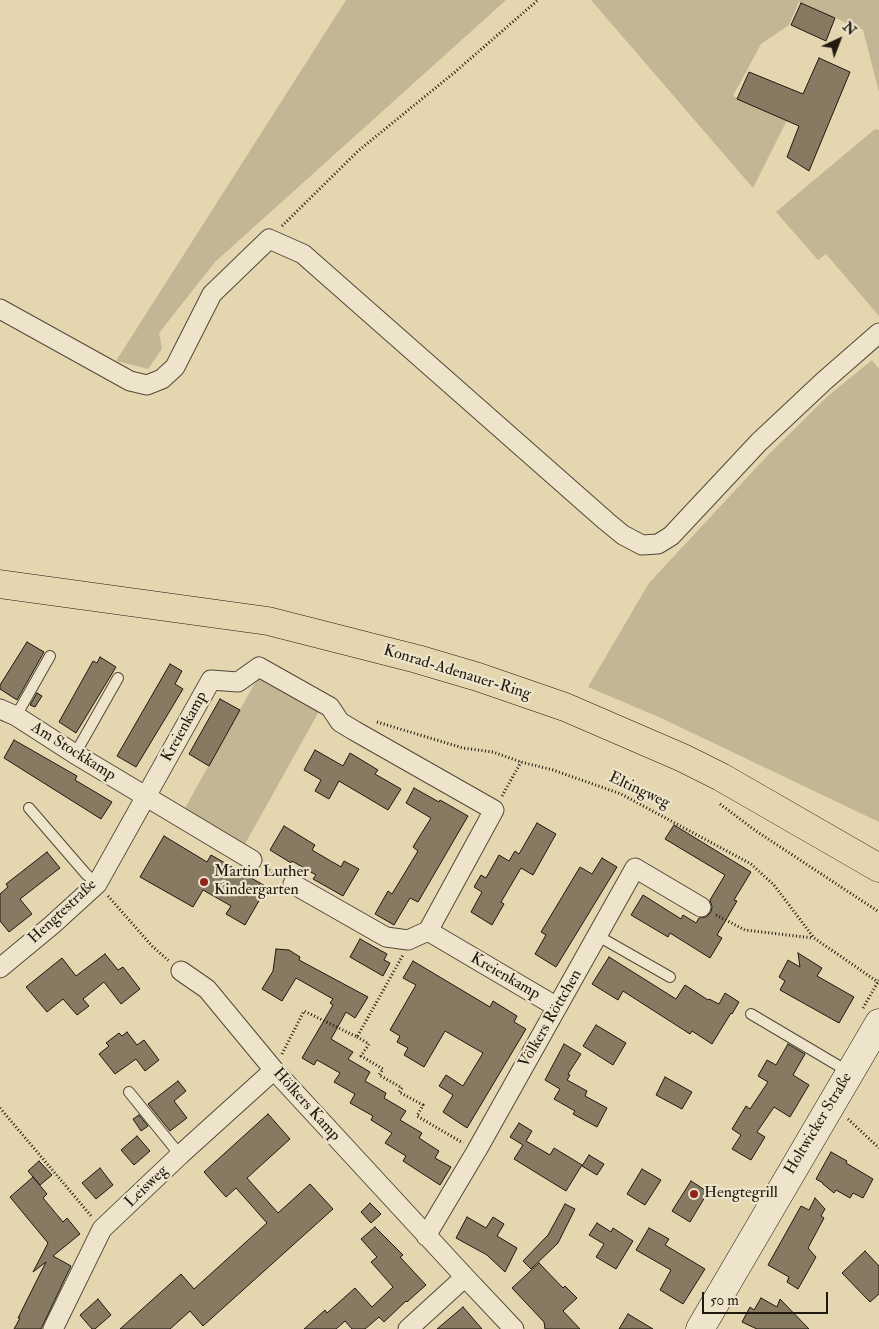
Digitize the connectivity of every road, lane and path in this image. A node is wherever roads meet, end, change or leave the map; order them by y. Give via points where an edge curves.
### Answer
1 (538, 0) edge
2 (269, 239) junction
3 (0, 309) edge
4 (879, 333) edge
5 (0, 584) edge
6 (50, 656) dead end
7 (118, 678) dead end
8 (8, 713) edge
9 (340, 722) junction
10 (75, 754) junction
11 (521, 762) junction
12 (146, 796) junction
13 (719, 803) dead end
14 (29, 808) dead end
15 (494, 810) junction
16 (840, 846) junction
17 (879, 848) edge
18 (252, 860) joint
19 (879, 868) edge
20 (97, 884) junction
21 (293, 884) joint
22 (701, 907) joint
23 (879, 912) edge
24 (428, 931) junction
25 (598, 936) junction
26 (814, 938) junction
27 (408, 940) junction
28 (0, 968) edge
29 (181, 971) joint
30 (670, 977) dead end
31 (878, 982) dead end
32 (557, 1007) junction
33 (751, 1014) dead end
34 (879, 1023) edge
35 (357, 1037) junction
36 (274, 1070) junction
37 (850, 1072) junction
38 (129, 1092) dead end
39 (0, 1108) edge
40 (844, 1116) dead end
41 (879, 1148) edge
42 (477, 1150) junction
43 (180, 1155) junction
44 (102, 1229) junction
45 (426, 1236) junction
46 (465, 1278) junction
47 (53, 1329) edge
48 (408, 1329) edge
49 (514, 1329) edge
50 (700, 1329) edge

1 - 2 path via 358,150
2 - 3 street via 212,294 175,367 162,379 147,385 130,381
2 - 4 street via 303,254 606,521 642,545 658,544 671,536 779,423
5 - 16 main road, Konrad-Adenauer-Ring via 268,621 478,677 565,707 683,758
6 - 8 lane
7 - 10 lane
8 - 10 street, Am Stockkamp
9 - 11 path, Eltingweg via 361,717
9 - 12 street, Kreienkamp via 330,707 259,667 238,682 211,680
9 - 15 street, Kreienkamp
10 - 12 street, Am Stockkamp
11 - 15 path
11 - 26 path, Eltingweg via 621,794 751,864 774,885
12 - 18 street
12 - 20 street, Hengtestraße
13 - 23 path
14 - 20 lane
15 - 24 street
16 - 17 main road
16 - 19 main road, Konrad-Adenauer-Ring
18 - 21 path
20 - 28 street, Hengtestraße
20 - 29 path via 152,946
21 - 27 street via 386,936
22 - 25 street, Völkers Röttchen via 635,868
22 - 26 path via 745,930
24 - 27 street
24 - 32 street, Kreienkamp
25 - 30 lane
25 - 32 street, Völkers Röttchen
26 - 31 path, Eltingweg
27 - 35 path via 402,960
29 - 36 street, Hölkers Kamp via 207,989
32 - 42 street, Völkers Röttchen
33 - 37 lane
34 - 37 main road, Holtwicker Straße
35 - 36 path via 304,1011
35 - 42 path via 369,1044 361,1056 383,1069 379,1075 422,1105 416,1116
36 - 43 street, Leisweg
36 - 45 street, Hölkers Kamp
37 - 50 main road, Holtwicker Straße
38 - 43 lane
39 - 44 path
40 - 41 path
42 - 45 street, Völkers Röttchen
43 - 44 street, Leisweg
44 - 47 street, Leisweg
45 - 46 street, Hölkers Kamp
46 - 48 street
46 - 49 street, Hölkers Kamp

